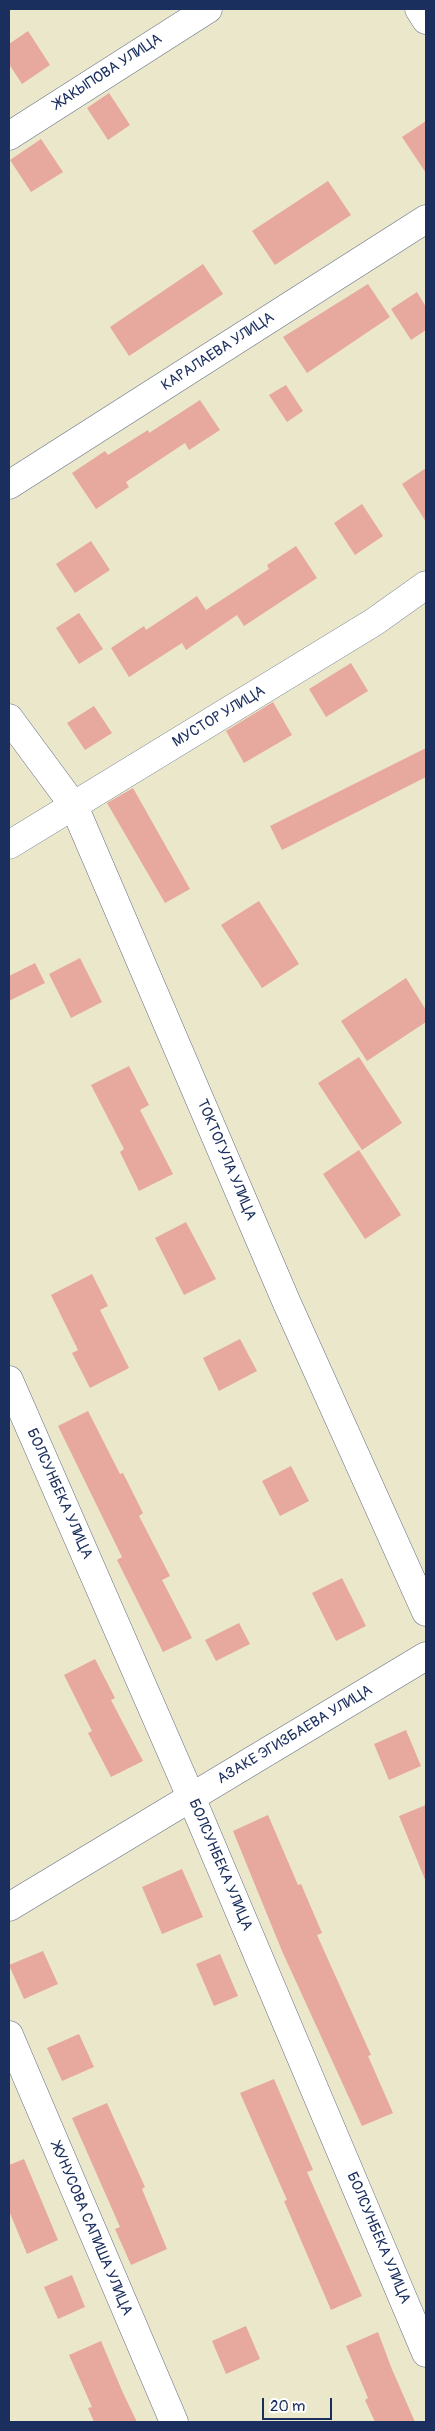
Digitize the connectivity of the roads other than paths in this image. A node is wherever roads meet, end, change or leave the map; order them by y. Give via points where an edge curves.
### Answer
1 (208, 9) edge
2 (420, 9) edge
3 (426, 20) edge
4 (9, 136) edge
5 (426, 219) edge
6 (9, 485) edge
7 (426, 585) edge
8 (9, 718) edge
9 (74, 806) junction
10 (9, 845) edge
11 (9, 1380) edge
12 (426, 1612) edge
13 (426, 1656) edge
14 (191, 1797) junction
15 (9, 1907) edge
16 (9, 2035) edge
17 (426, 2353) edge
18 (174, 2422) edge

1 - 4 street, ЖАКЫПОВА УЛИЦА
2 - 3 street
5 - 6 street, КАРАЛАЕВА УЛИЦА
7 - 9 street, МУСТОР УЛИЦА via 374,622
8 - 9 street, ТОКТОГУЛА УЛИЦА
9 - 10 street, МУСТОР УЛИЦА
9 - 12 street, ТОКТОГУЛА УЛИЦА via 286,1301
11 - 14 street, БОЛСУНБЕКА УЛИЦА
13 - 14 street, АЗАКЕ ЭГИЗБАЕВА УЛИЦА
14 - 15 street, АЗАКЕ ЭГИЗБАЕВА УЛИЦА
14 - 17 street, БОЛСУНБЕКА УЛИЦА
16 - 18 street, ЖУНУСОВА САПИША УЛИЦА

